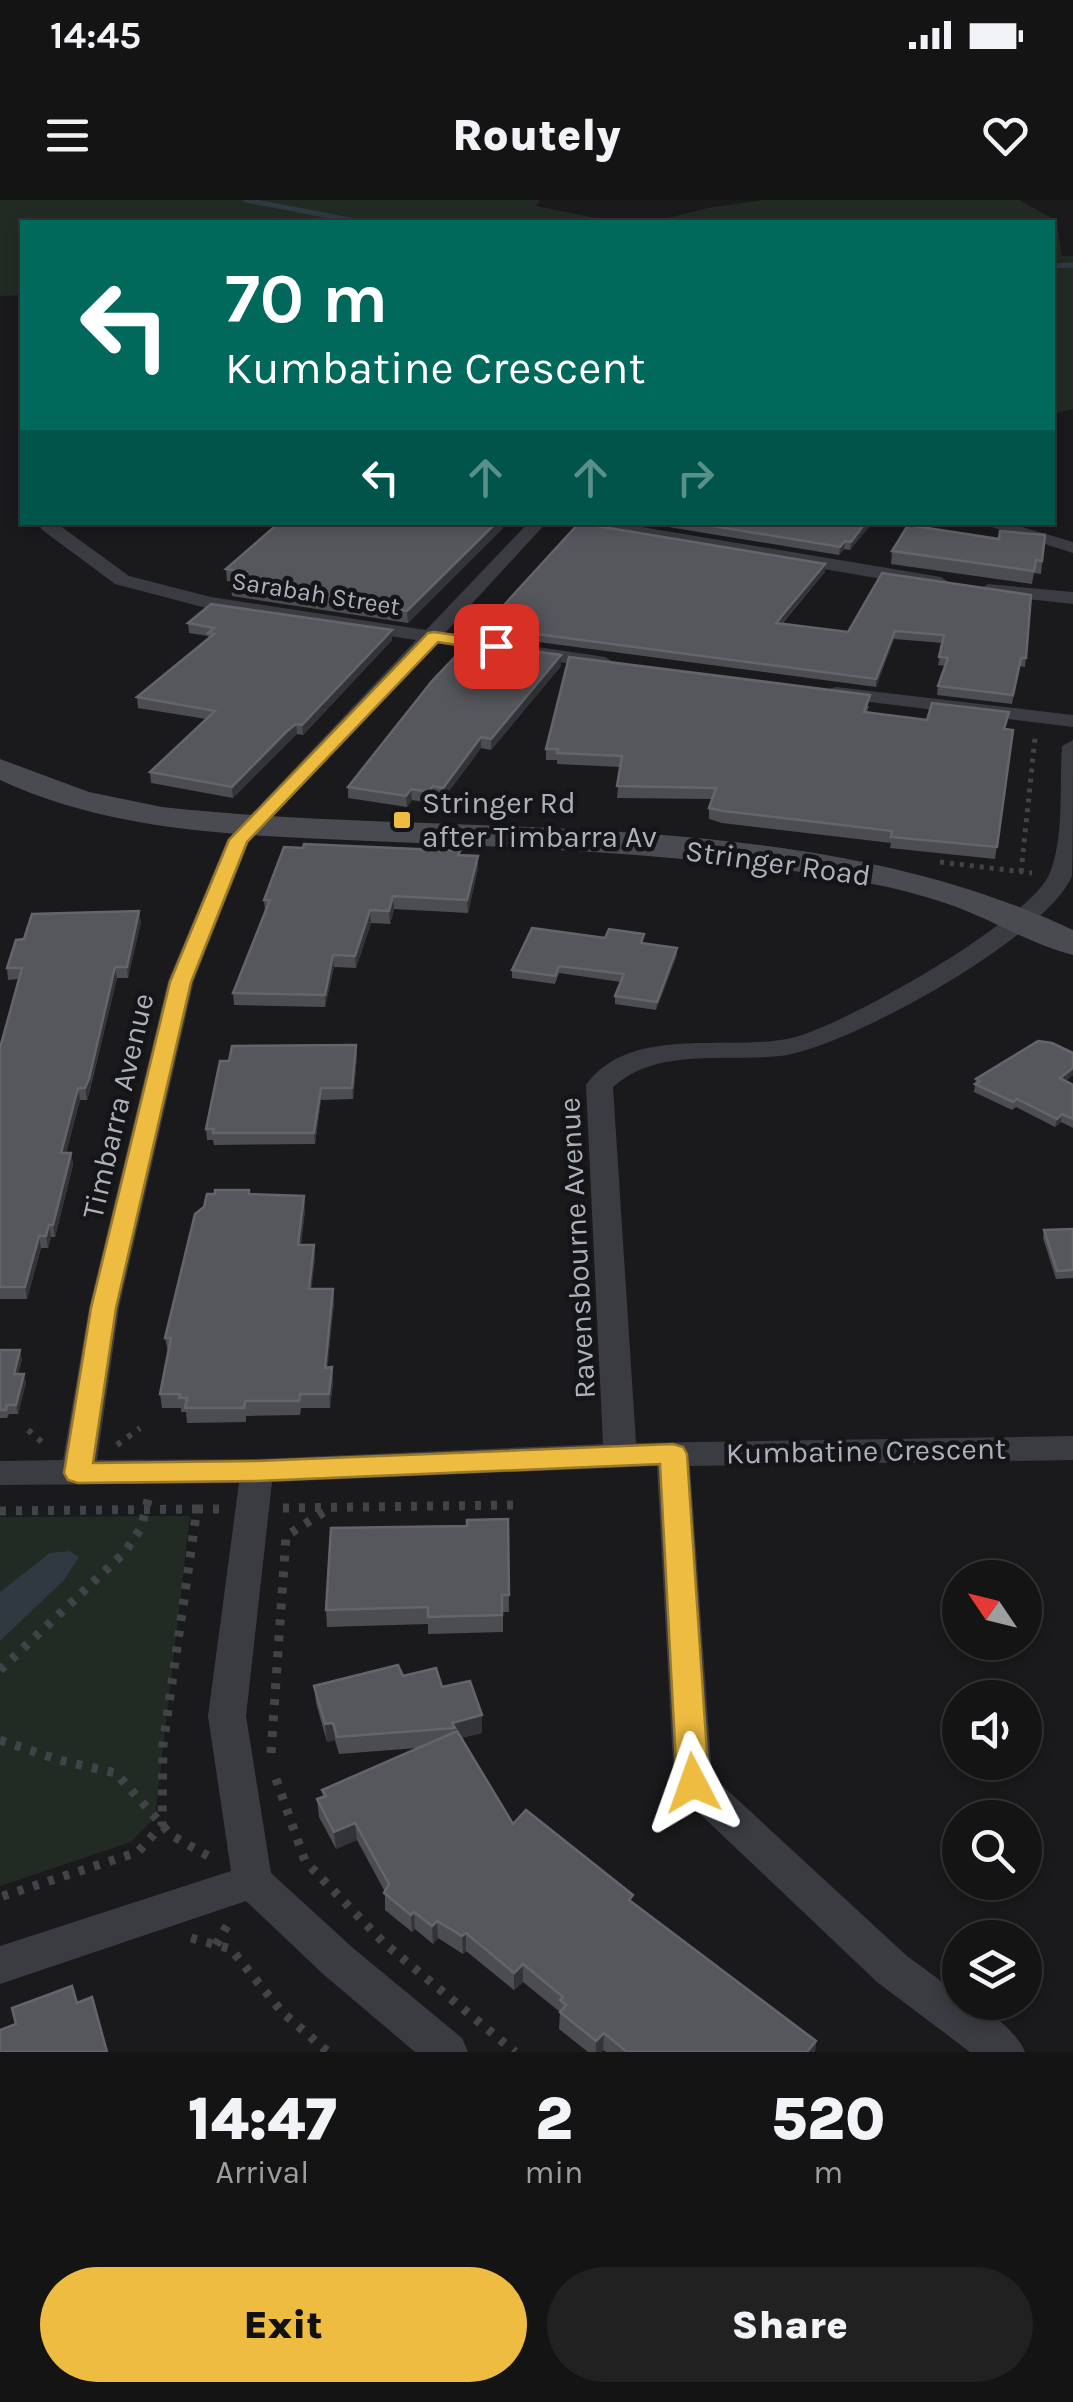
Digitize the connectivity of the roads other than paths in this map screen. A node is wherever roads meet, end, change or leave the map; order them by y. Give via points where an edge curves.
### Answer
1 (47, 525) edge
2 (537, 525) edge
3 (595, 525) edge
4 (994, 525) edge
5 (1073, 548) edge
6 (1073, 598) edge
7 (434, 636) junction
8 (626, 666) edge
9 (823, 691) edge
10 (1073, 722) edge
11 (1073, 746) edge
12 (0, 768) edge
13 (255, 824) junction
14 (1023, 920) junction
15 (1073, 944) edge
16 (1073, 1448) edge
17 (620, 1454) junction
18 (673, 1454) junction
19 (257, 1471) junction
20 (0, 1473) edge
21 (78, 1473) junction
22 (252, 1880) junction
23 (0, 1965) edge
24 (447, 2052) edge
25 (1004, 2052) edge

1 - 7 street, Sarabah Street via 106,571 146,589
2 - 7 street, Timbarra Avenue
3 - 6 street via 984,590
4 - 5 street
7 - 8 street, Sarabah Street
7 - 13 street, Timbarra Avenue
9 - 10 street
11 - 14 street via 1060,877
12 - 13 street, Stringer Road via 100,805
13 - 14 street, Stringer Road via 747,854 880,876
13 - 21 street, Timbarra Avenue via 238,840 181,982 104,1308
14 - 15 street, Stringer Road
14 - 17 street, Ravensbourne Avenue via 1001,940 798,1046 648,1056 624,1062 599,1085
16 - 18 street, Kumbatine Crescent
17 - 18 street, Kumbatine Crescent
17 - 19 street, Kumbatine Crescent
18 - 25 street via 693,1783 892,1969
19 - 21 street, Kumbatine Crescent
19 - 22 street via 227,1716
20 - 21 street, Kumbatine Crescent
22 - 23 street
22 - 24 street

